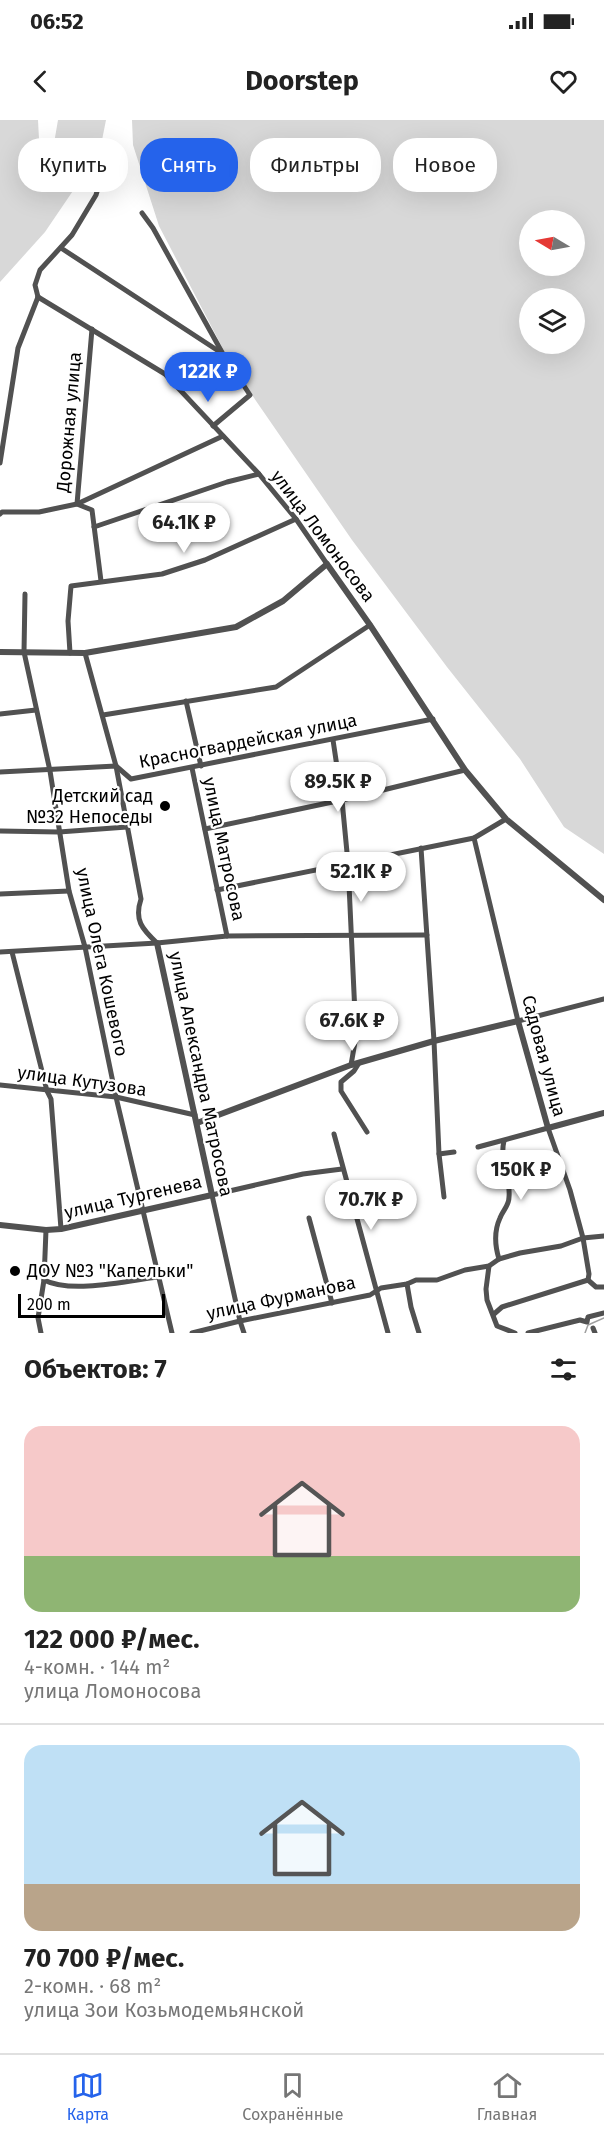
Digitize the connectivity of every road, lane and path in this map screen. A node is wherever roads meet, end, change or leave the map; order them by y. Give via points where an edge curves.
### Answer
1 (97, 192) edge
2 (142, 213) dead end
3 (61, 248) junction
4 (39, 297) junction
5 (92, 329) junction
6 (223, 354) junction
7 (0, 404) edge
8 (9, 406) junction
9 (213, 426) junction
10 (223, 436) junction
11 (0, 463) edge
12 (259, 474) junction
13 (77, 504) junction
14 (0, 514) edge
15 (296, 519) junction
16 (94, 527) junction
17 (327, 564) junction
18 (101, 580) junction
19 (25, 594) dead end
20 (370, 624) junction
21 (0, 652) edge
22 (24, 652) junction
23 (70, 653) junction
24 (85, 653) junction
25 (186, 701) junction
26 (36, 710) junction
27 (0, 714) edge
28 (103, 715) junction
29 (433, 719) junction
30 (333, 740) junction
31 (116, 766) junction
32 (201, 766) junction
33 (192, 768) junction
34 (465, 770) junction
35 (50, 771) junction
36 (0, 772) edge
37 (342, 800) junction
38 (506, 819) junction
39 (127, 827) junction
40 (205, 829) junction
41 (0, 831) edge
42 (59, 832) junction
43 (474, 838) junction
44 (420, 848) junction
45 (348, 863) junction
46 (217, 890) junction
47 (69, 891) junction
48 (0, 894) edge
49 (604, 900) edge
50 (427, 935) junction
51 (227, 936) junction
52 (351, 936) junction
53 (157, 944) junction
54 (85, 946) junction
55 (0, 952) edge
56 (12, 952) junction
57 (604, 999) edge
58 (519, 1021) junction
59 (434, 1041) junction
60 (359, 1063) junction
61 (351, 1065) junction
62 (0, 1085) edge
63 (47, 1091) junction
64 (116, 1097) junction
65 (604, 1113) edge
66 (195, 1115) junction
67 (197, 1123) junction
68 (548, 1128) junction
69 (367, 1132) dead end
70 (334, 1134) dead end
71 (504, 1141) junction
72 (478, 1147) dead end
73 (454, 1152) dead end
74 (440, 1155) junction
75 (342, 1169) junction
76 (212, 1195) junction
77 (444, 1197) dead end
78 (144, 1212) junction
79 (309, 1218) dead end
80 (0, 1225) edge
81 (62, 1229) junction
82 (46, 1230) junction
83 (604, 1236) edge
84 (583, 1238) junction
85 (499, 1260) junction
86 (489, 1266) junction
87 (157, 1277) junction
88 (44, 1280) junction
89 (588, 1280) junction
90 (407, 1284) junction
91 (604, 1287) edge
92 (375, 1291) junction
93 (332, 1303) junction
94 (604, 1313) edge
95 (494, 1314) junction
96 (240, 1321) junction
97 (41, 1333) edge
98 (172, 1333) edge
99 (192, 1333) edge
100 (244, 1333) edge
101 (388, 1333) edge
102 (419, 1333) edge
103 (515, 1333) edge
104 (528, 1333) edge

1 - 3 street
2 - 6 street
3 - 4 street via 40,270 35,285
3 - 6 street
4 - 5 street, улица Ломоносова
4 - 8 street via 18,348
5 - 9 street, улица Ломоносова via 165,374
5 - 13 street, Дорожная улица
6 - 9 street via 250,395
7 - 8 street
8 - 11 street
9 - 10 street, улица Ломоносова
10 - 12 street, улица Ломоносова
10 - 13 street
12 - 15 street, улица Ломоносова
12 - 16 street
13 - 14 street via 39,512
13 - 16 street, Дорожная улица via 92,510
15 - 17 street, улица Ломоносова
15 - 18 street via 205,560 162,574
16 - 18 street, Дорожная улица
17 - 20 street, улица Ломоносова
17 - 24 street via 283,601 236,627
18 - 23 street via 71,586
19 - 22 street, улица Олега Кошевого
20 - 25 street via 276,687
20 - 29 street, улица Ломоносова
21 - 22 street
22 - 23 street
22 - 26 street, улица Олега Кошевого
23 - 24 street
24 - 28 street, улица Александра Матросова
25 - 28 street
25 - 32 street
26 - 27 street
26 - 35 street, улица Олега Кошевого
28 - 31 street, улица Александра Матросова
29 - 30 street, Красногвардейская улица
29 - 34 street, улица Ломоносова
30 - 32 street, Красногвардейская улица
30 - 37 street
31 - 33 street, Красногвардейская улица via 131,778
31 - 35 street, Красногвардейская улица
31 - 39 street, улица Александра Матросова
32 - 33 street, Красногвардейская улица
33 - 40 street, улица Матросова
34 - 37 street
34 - 38 street, улица Ломоносова
35 - 36 street, Красногвардейская улица
35 - 42 street, улица Олега Кошевого
37 - 40 street
37 - 45 street
38 - 43 street
38 - 49 street, улица Ломоносова
39 - 42 street
39 - 53 street, улица Александра Матросова via 141,899 137,910 142,930
40 - 46 street, улица Матросова
41 - 42 street
42 - 47 street, улица Олега Кошевого
43 - 44 street
43 - 58 street, Садовая улица
44 - 45 street
44 - 50 street
45 - 46 street
45 - 52 street
46 - 51 street, улица Матросова
47 - 48 street
47 - 54 street, улица Олега Кошевого
50 - 52 street
50 - 59 street
51 - 52 street
51 - 53 street
52 - 61 street via 356,1036
53 - 54 street
53 - 66 street, улица Александра Матросова
54 - 56 street
54 - 64 street, улица Олега Кошевого
55 - 56 street
56 - 63 street
57 - 58 street
58 - 59 street
58 - 68 street, Садовая улица
59 - 60 street
59 - 74 street
60 - 61 street
60 - 69 street via 341,1082 341,1091
61 - 67 street
62 - 63 street, улица Кутузова
63 - 64 street, улица Кутузова
63 - 81 street via 51,1099
64 - 66 street, улица Кутузова
64 - 78 street, улица Олега Кошевого
65 - 68 street
66 - 67 street, улица Александра Матросова
67 - 76 street, улица Александра Матросова
68 - 71 street
68 - 84 street, Садовая улица
70 - 75 street
71 - 72 street
71 - 85 street via 501,1152 510,1194 496,1233
73 - 74 street
74 - 77 street
75 - 76 street, улица Тургенева
75 - 92 street
76 - 78 street, улица Тургенева
76 - 96 street, улица Александра Матросова
78 - 81 street, улица Тургенева
78 - 87 street, улица Олега Кошевого
79 - 93 street
80 - 82 street, улица Тургенева
81 - 82 street, улица Тургенева
82 - 88 street
83 - 84 street, улица Фурманова
84 - 85 street, улица Фурманова
84 - 89 street, Садовая улица
85 - 86 street, улица Фурманова
86 - 90 street, улица Фурманова
86 - 95 street via 486,1289
87 - 88 street via 101,1285 55,1285
87 - 98 street, улица Олега Кошевого
88 - 97 street via 38,1318
89 - 91 street via 591,1285
89 - 95 street via 502,1307
90 - 92 street, улица Фурманова
90 - 102 street
92 - 93 street, улица Фурманова
92 - 101 street
93 - 96 street, улица Фурманова
94 - 104 street via 588,1317 587,1322 580,1320
95 - 103 street via 497,1326
96 - 99 street, улица Фурманова
96 - 100 street, улица Александра Матросова

